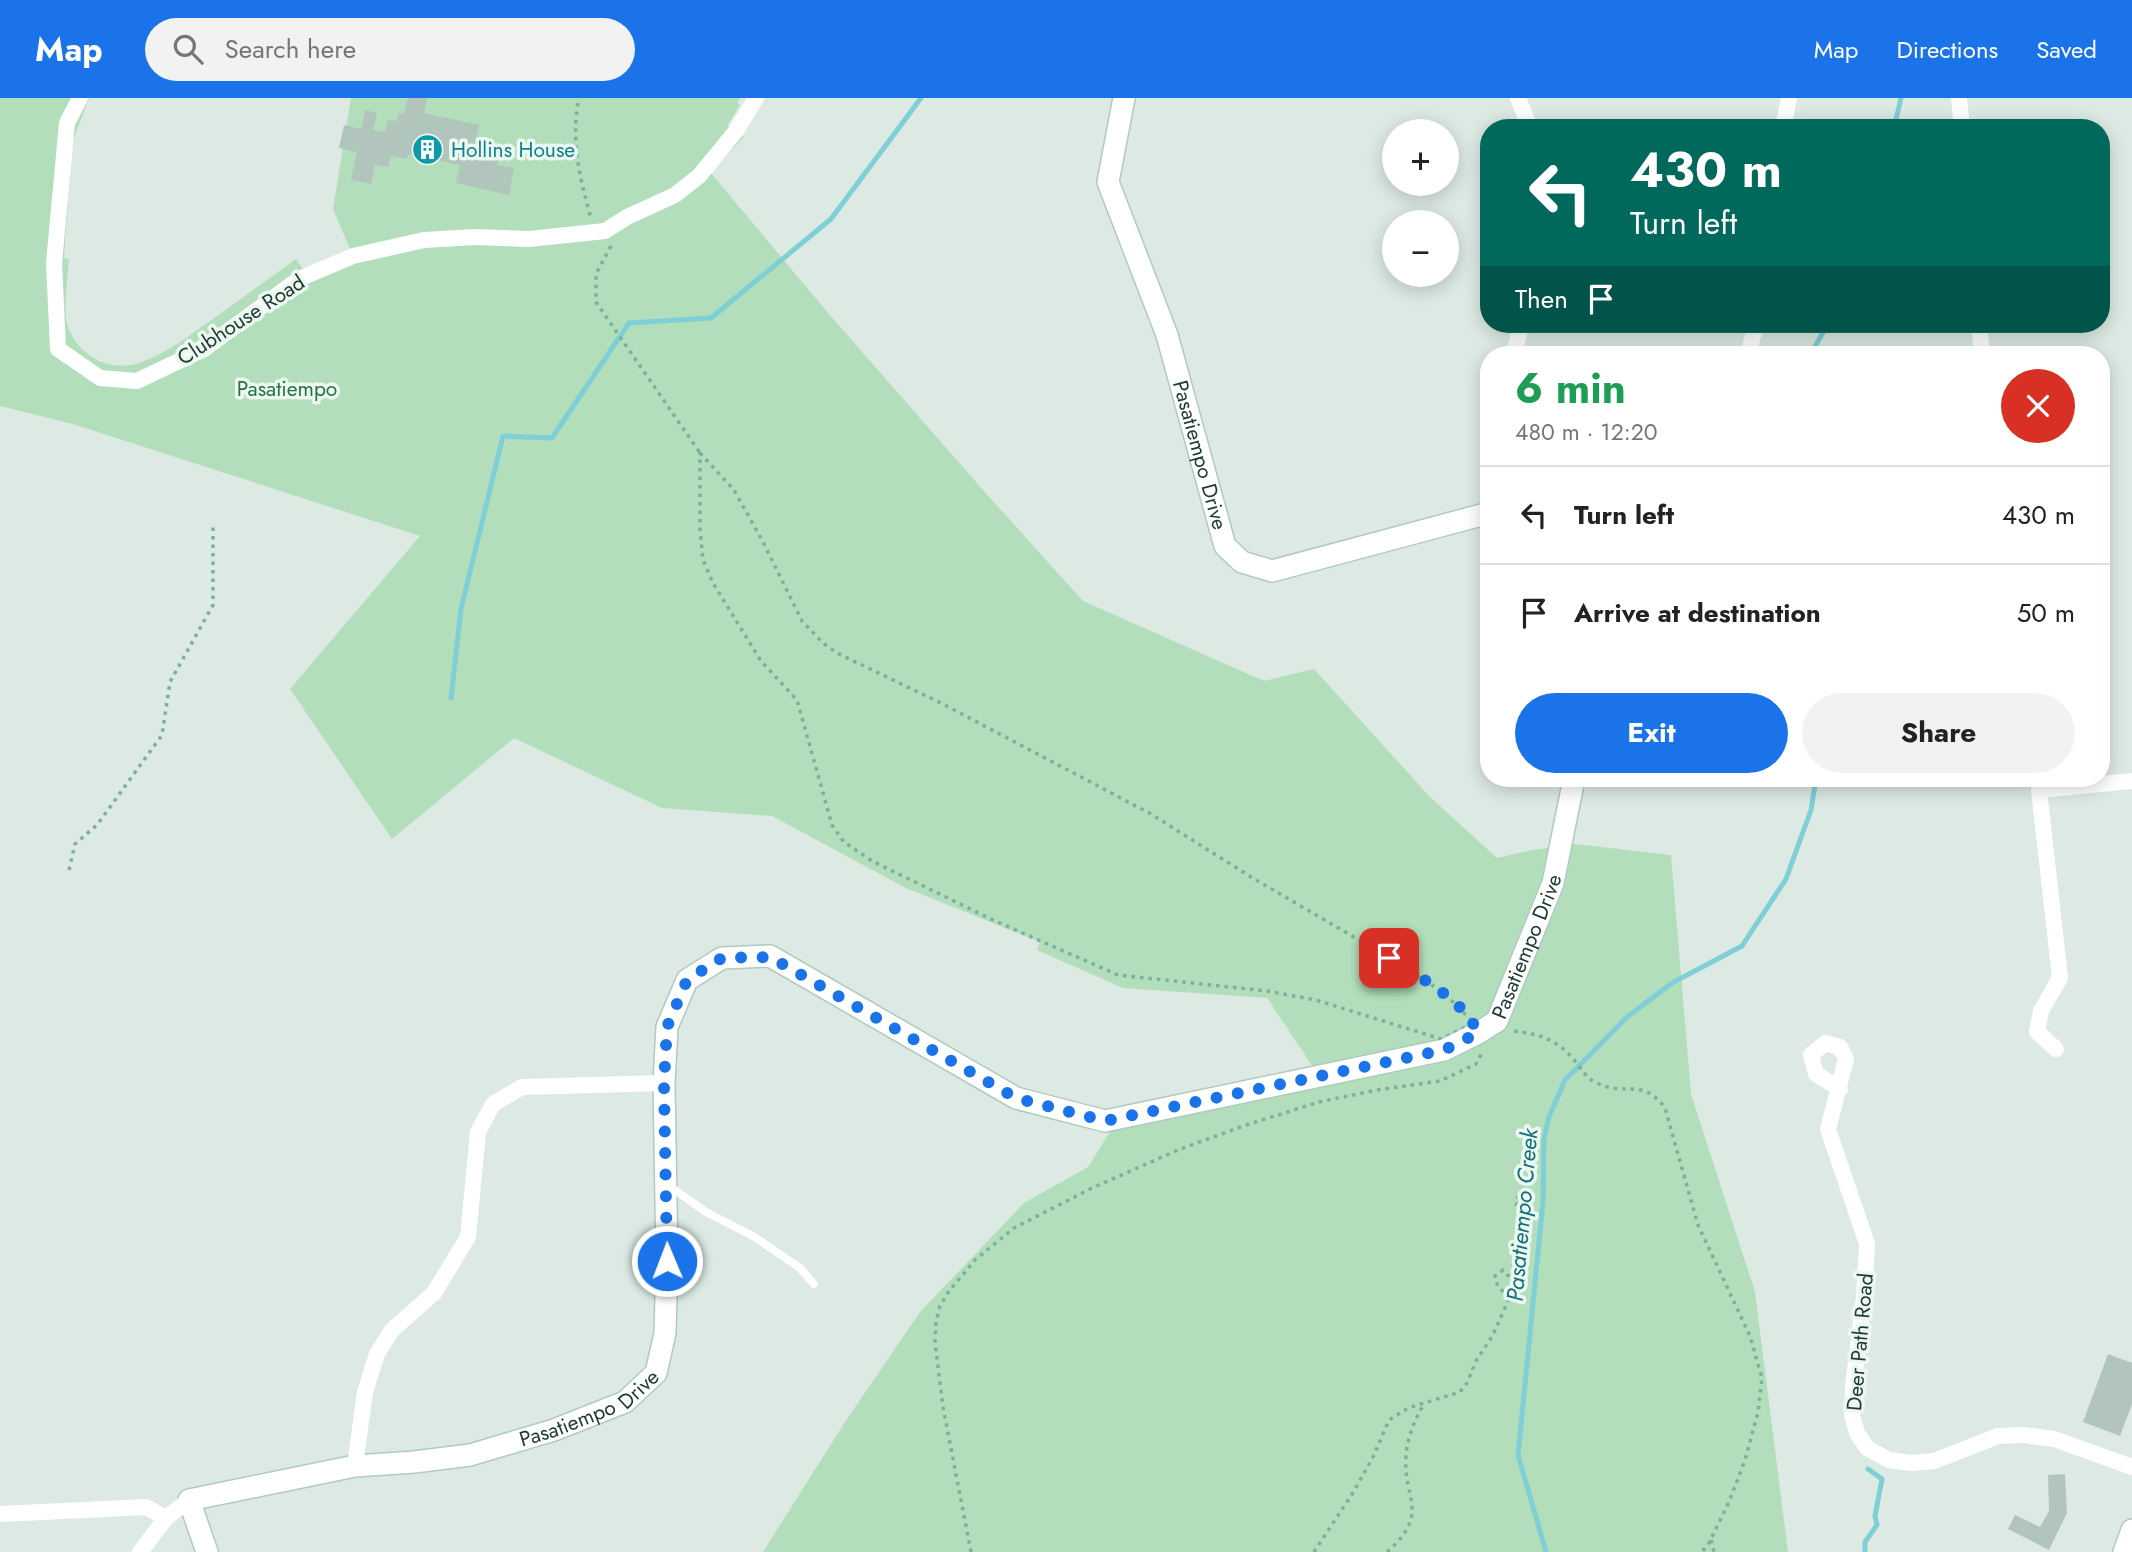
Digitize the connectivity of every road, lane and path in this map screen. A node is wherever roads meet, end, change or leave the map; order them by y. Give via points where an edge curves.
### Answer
1 (80, 98) edge
2 (756, 98) edge
3 (1124, 98) edge
4 (1518, 98) edge
5 (1789, 98) edge
6 (1959, 98) edge
7 (578, 103) dead end
8 (1526, 119) edge
9 (1785, 119) edge
10 (1961, 119) edge
11 (605, 231) junction
12 (700, 453) junction
13 (1480, 515) edge
14 (213, 526) dead end
15 (2132, 781) edge
16 (2110, 783) edge
17 (1572, 787) edge
18 (2070, 787) edge
19 (69, 870) dead end
20 (1476, 1028) junction
21 (1509, 1030) dead end
22 (2056, 1049) dead end
23 (664, 1083) junction
24 (1840, 1089) dead end
25 (666, 1183) junction
26 (1524, 1221) junction
27 (814, 1284) dead end
28 (1514, 1287) junction
29 (1510, 1297) junction
30 (1425, 1403) junction
31 (355, 1466) junction
32 (2132, 1467) edge
33 (189, 1500) junction
34 (0, 1514) edge
35 (166, 1518) junction
36 (2132, 1530) edge
37 (1711, 1538) junction
38 (140, 1552) edge
39 (207, 1552) edge
40 (971, 1552) edge
41 (1314, 1552) edge
42 (1387, 1552) edge
43 (1702, 1552) edge
44 (1714, 1552) edge
45 (2123, 1552) edge

1 - 11 street, Clubhouse Road via 67,123 54,263 58,349 100,378 137,381 193,355 299,279 353,256 424,240 529,239
2 - 11 street, Clubhouse Road via 699,176 675,195
3 - 13 street, Pasatiempo Drive via 1108,182 1167,335 1225,546 1242,562 1272,571
4 - 8 street
5 - 9 street
6 - 10 street
7 - 11 path via 576,147 581,181 592,221
11 - 12 path via 614,240 596,274 596,302
12 - 20 path via 734,490 802,621 837,653 1151,814 1443,992
12 - 20 path via 703,560 761,661 797,700 832,825 844,842 913,882 1118,975 1316,1000 1441,1039
14 - 19 path via 213,606 170,682 162,735 97,825 75,844
15 - 16 street
17 - 20 street, Pasatiempo Drive via 1553,883 1497,1021
18 - 22 street via 2039,790 2060,978 2041,1011 2037,1032
20 - 23 street, Pasatiempo Drive via 1444,1050 1105,1121 1016,1098 770,957 722,958 687,980 667,1027
20 - 40 path via 1483,1043 1476,1064 1440,1081 1319,1102 1190,1146 1014,1228 975,1259 940,1306 935,1343
21 - 37 path via 1549,1038 1599,1084 1648,1091 1665,1108 1698,1225 1750,1336 1762,1378 1745,1460
23 - 25 street, Pasatiempo Drive
23 - 31 street via 522,1087 493,1104 478,1132 468,1237 434,1293 392,1330 377,1354 365,1392
24 - 32 street, Deer Path Road via 1828,1129 1867,1244 1852,1415 1867,1448 1889,1460 1912,1463 1934,1461 1998,1436 2024,1435 2053,1439
25 - 27 lane via 800,1268
25 - 31 street, Pasatiempo Drive via 665,1333 656,1373 625,1402 554,1430 470,1455
26 - 26 path via 1528,1198 1520,1194 1515,1201
26 - 28 path via 1527,1248
28 - 29 path
28 - 29 path via 1503,1270 1495,1276 1498,1287
29 - 30 path via 1460,1392
30 - 41 path via 1390,1420 1354,1491
30 - 42 path via 1406,1457 1412,1519
31 - 33 street, Pasatiempo Drive
33 - 35 street
33 - 39 street
34 - 35 street via 146,1507
35 - 38 street
36 - 45 street
37 - 43 path
37 - 44 path

